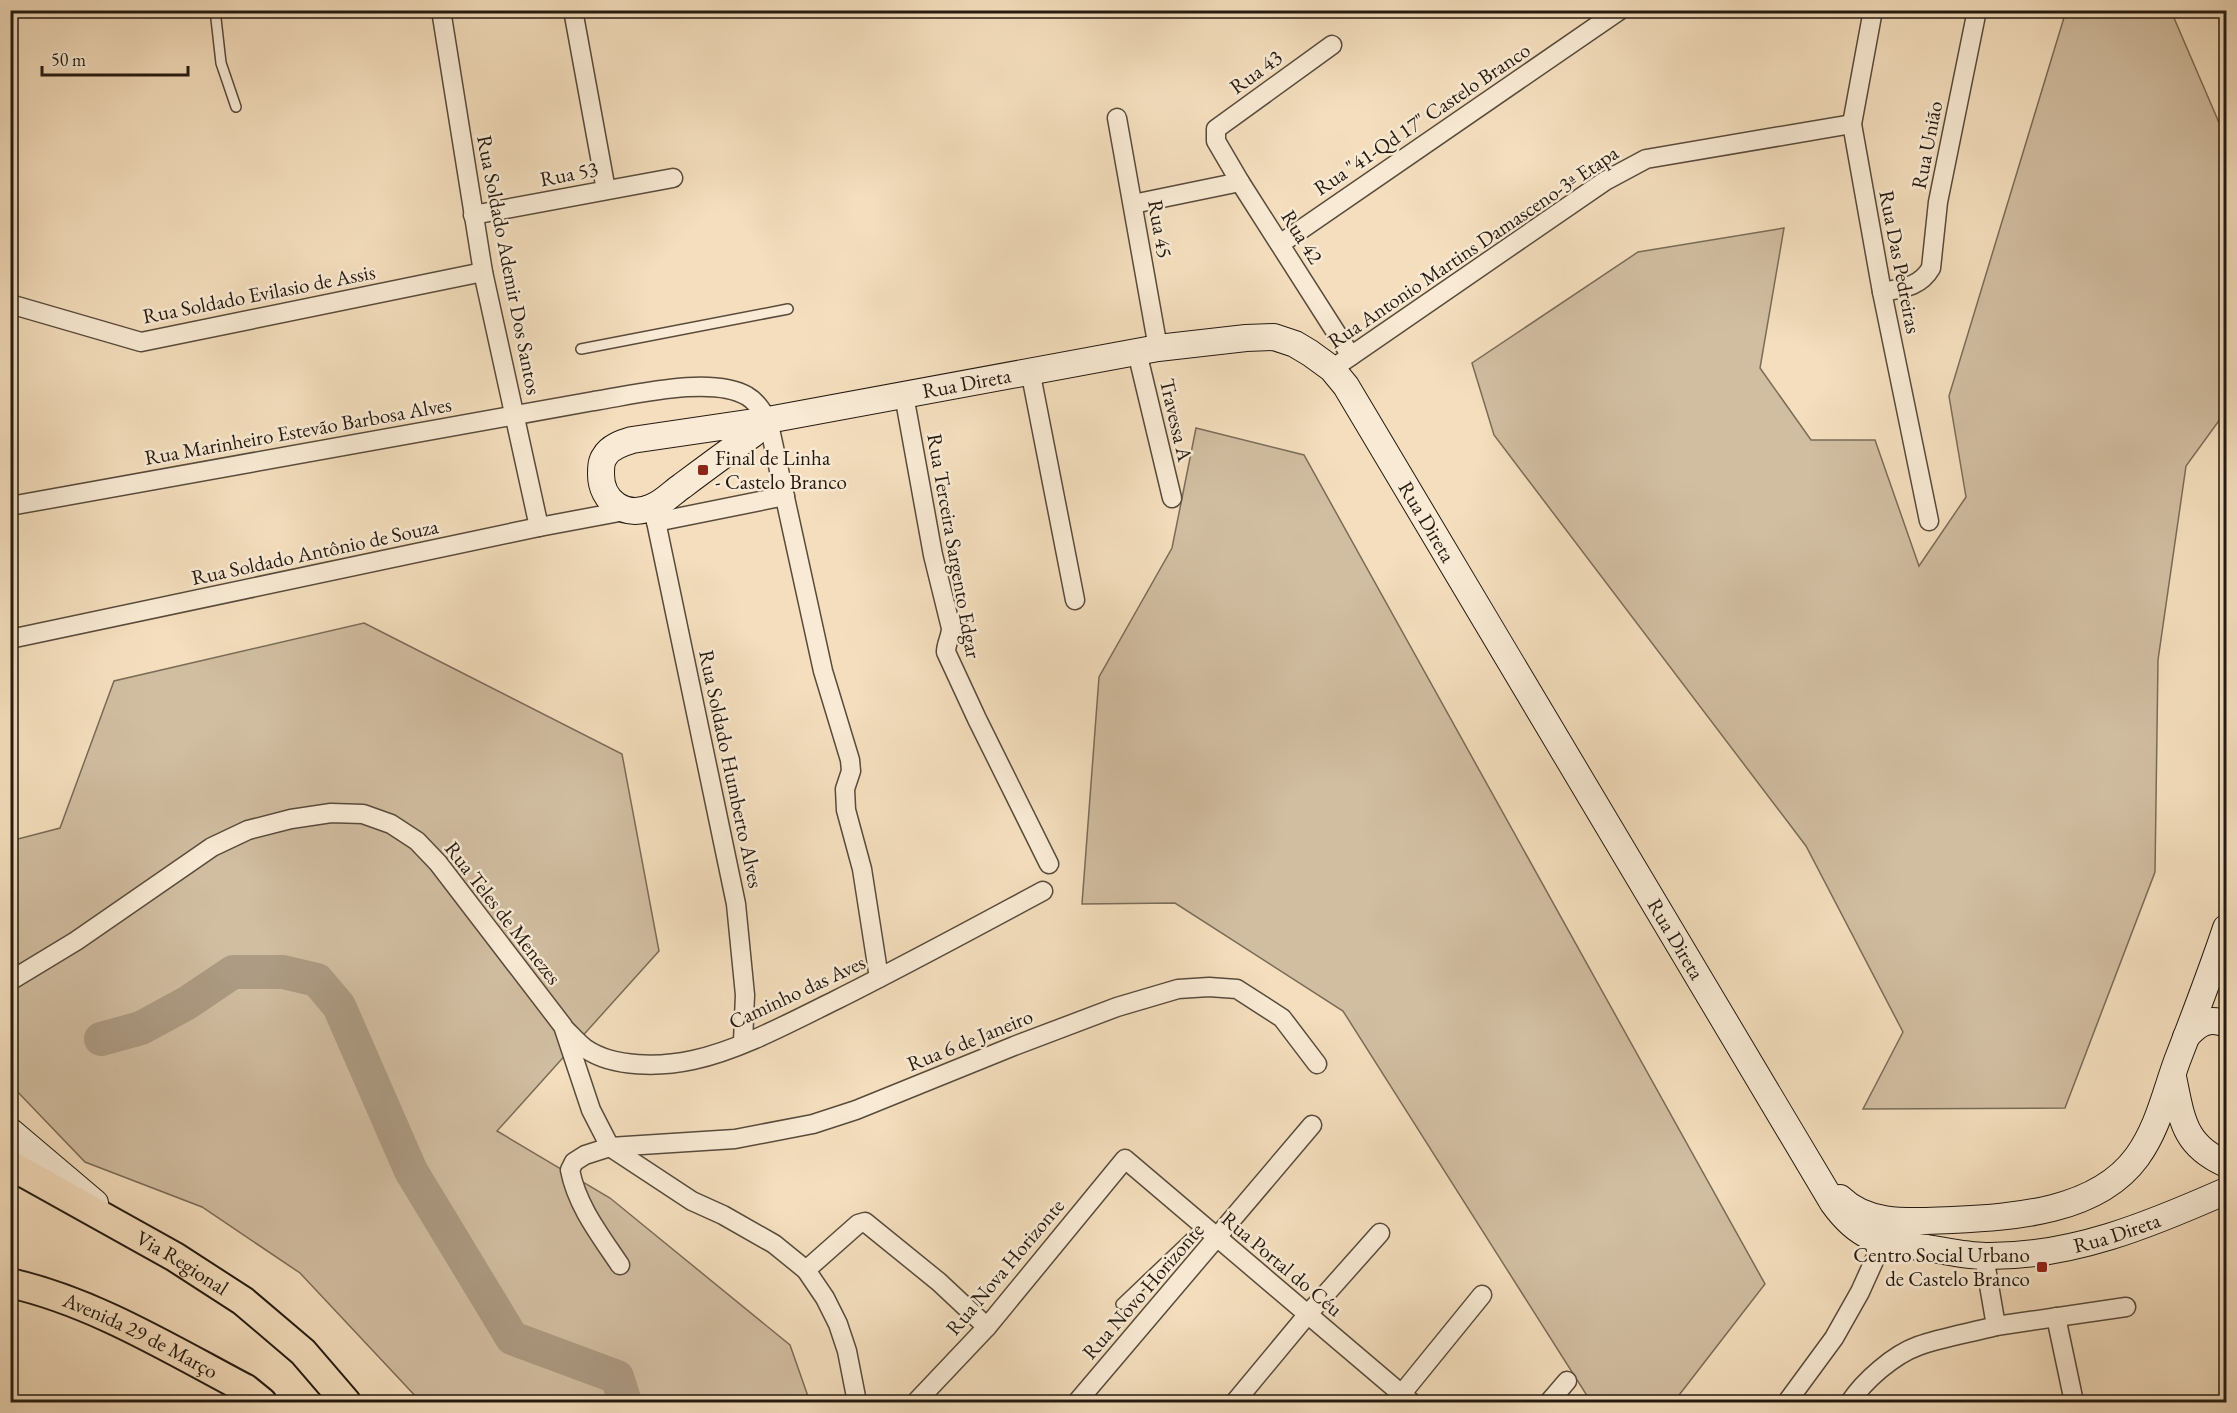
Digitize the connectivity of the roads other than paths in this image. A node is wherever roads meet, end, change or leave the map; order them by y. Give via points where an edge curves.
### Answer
1 (215, 10) edge
2 (441, 10) edge
3 (573, 10) edge
4 (1620, 10) edge
5 (1873, 10) edge
6 (1977, 10) edge
7 (1332, 45) dead end
8 (236, 107) dead end
9 (1117, 118) dead end
10 (1852, 124) junction
11 (1216, 141) joint
12 (673, 178) dead end
13 (1240, 182) junction
14 (606, 190) junction
15 (1133, 204) junction
16 (473, 216) junction
17 (1280, 244) junction
18 (483, 272) junction
19 (1882, 292) junction
20 (10, 304) edge
21 (788, 309) dead end
22 (580, 350) dead end
23 (1148, 350) junction
24 (1341, 363) junction
25 (1030, 370) junction
26 (904, 395) junction
27 (516, 415) junction
28 (768, 420) junction
29 (785, 496) junction
30 (1172, 498) dead end
31 (10, 506) edge
32 (646, 513) junction
33 (1929, 521) dead end
34 (539, 527) junction
35 (1075, 600) dead end
36 (10, 639) edge
37 (1049, 864) dead end
38 (1043, 891) dead end
39 (2226, 928) edge
40 (879, 978) junction
41 (10, 981) edge
42 (2226, 1024) edge
43 (562, 1026) junction
44 (2186, 1037) junction
45 (743, 1042) junction
46 (1317, 1064) dead end
47 (2173, 1074) junction
48 (1312, 1125) dead end
49 (10, 1131) edge
50 (610, 1147) junction
51 (1125, 1159) joint
52 (2226, 1164) edge
53 (10, 1165) edge
54 (1818, 1175) junction
55 (2226, 1191) edge
56 (1926, 1221) junction
57 (1203, 1226) junction
58 (130, 1232) junction
59 (1380, 1233) dead end
60 (1217, 1239) junction
61 (1883, 1241) junction
62 (1917, 1247) junction
63 (1984, 1256) junction
64 (620, 1265) dead end
65 (806, 1270) junction
66 (10, 1283) edge
67 (1482, 1295) dead end
68 (1120, 1305) dead end
69 (2126, 1307) dead end
70 (1308, 1314) junction
71 (2056, 1317) junction
72 (1996, 1326) junction
73 (987, 1327) junction
74 (1567, 1381) dead end
75 (1403, 1400) edge
76 (262, 1402) edge
77 (346, 1402) edge
78 (857, 1402) edge
79 (916, 1402) edge
80 (1077, 1402) edge
81 (1235, 1402) edge
82 (1549, 1402) edge
83 (1787, 1402) edge
84 (1850, 1402) edge
85 (2074, 1402) edge

1 - 8 lane via 221,63
2 - 16 street, Rua Soldado Ademir Dos Santos
3 - 14 street
4 - 17 street, Rua "41-Qd 17" Castelo Branco
5 - 10 street, Rua Das Pedreiras
6 - 19 street, Rua União via 1938,202 1931,268 1916,285
7 - 11 street, Rua 43 via 1216,129
9 - 15 street, Rua 45
10 - 19 street, Rua Das Pedreiras
10 - 24 street, Rua Antonio Martins Damasceno-3ª Etapa via 1646,159 1605,182
11 - 13 street, Rua 42
12 - 14 street, Rua 53
13 - 15 street
13 - 17 street, Rua 42
14 - 16 street, Rua 53
15 - 23 street, Rua 45
16 - 18 street, Rua Soldado Ademir Dos Santos
17 - 24 street, Rua 42
18 - 20 street, Rua Soldado Evilasio de Assis via 141,342
18 - 27 street, Rua Soldado Ademir Dos Santos
19 - 33 street, Rua Das Pedreiras
21 - 22 lane
23 - 24 street, Rua Direta via 1274,337
23 - 25 street, Rua Direta
23 - 30 street, Travessa A
24 - 54 street, Rua Direta via 1346,386
25 - 26 street, Rua Direta
25 - 35 street
26 - 28 street, Rua Direta
26 - 37 street, Rua Terceira Sargento Edgar via 933,555 951,628 946,645 949,660
27 - 28 street, Rua Marinheiro Estevão Barbosa Alves via 704,387 748,396
27 - 31 street, Rua Marinheiro Estevão Barbosa Alves
27 - 34 street, Rua Soldado Ademir Dos Santos
28 - 29 street
28 - 32 street
28 - 32 street, Rua Direta via 617,445 605,455 602,464 601,479 609,500 617,506
29 - 32 street, Rua Soldado Antônio de Souza
29 - 40 street via 824,671 850,760 851,771 844,789 846,810 862,869
32 - 34 street, Rua Soldado Antônio de Souza
32 - 45 street, Rua Soldado Humberto Alves via 736,904 744,995
34 - 36 street, Rua Soldado Antônio de Souza
38 - 40 street, Caminho das Aves
39 - 44 street, Rua Direta
40 - 45 street, Caminho das Aves
41 - 43 street, Rua Teles de Menezes via 212,848 248,830 321,814 363,814 391,824 417,841 438,863
42 - 44 street via 2208,1021
43 - 45 street, Caminho das Aves via 584,1048 620,1062 692,1060
43 - 50 street, Rua Teles de Menezes via 591,1110
44 - 47 street, Rua Direta
46 - 50 street, Rua 6 de Janeiro via 1282,1018 1237,989 1178,989 1107,1011 813,1124 735,1139
47 - 52 street via 2185,1128 2192,1141 2210,1157
47 - 56 street, Rua Direta via 2161,1113 2136,1158 2117,1178 2090,1194 2051,1208 1984,1218
48 - 60 street, Rua Novo Horizonte
49 - 58 street, Via Regional
50 - 64 street, Rua 6 de Janeiro via 585,1155 570,1170 590,1221
50 - 65 street, Rua Teles de Menezes via 692,1201 774,1244
51 - 57 street, Rua Portal do Céu
51 - 73 street, Rua Nova Horizonte
53 - 58 main road
54 - 56 street, Rua Direta via 1859,1213 1878,1219
54 - 61 street, Rua Direta via 1845,1219 1859,1232
55 - 63 street, Rua Direta via 2104,1239 2036,1254
56 - 62 street
57 - 60 street, Rua Portal do Céu
57 - 68 lane
58 - 77 main road, Via Regional via 243,1301 303,1352
59 - 70 street
60 - 70 street, Rua Portal do Céu
60 - 80 street, Rua Novo Horizonte
61 - 62 street, Rua Direta
61 - 83 street via 1834,1338
62 - 63 street, Rua Direta
63 - 72 street
65 - 73 street via 865,1222
65 - 78 street, Rua Teles de Menezes via 838,1324
66 - 76 main road, Avenida 29 de Março via 126,1325 246,1389
67 - 75 street
69 - 71 street
70 - 75 street, Rua Portal do Céu
70 - 81 street
71 - 72 street
71 - 85 street
72 - 84 street via 1916,1347 1886,1365
73 - 79 street, Rua Nova Horizonte
74 - 82 street

